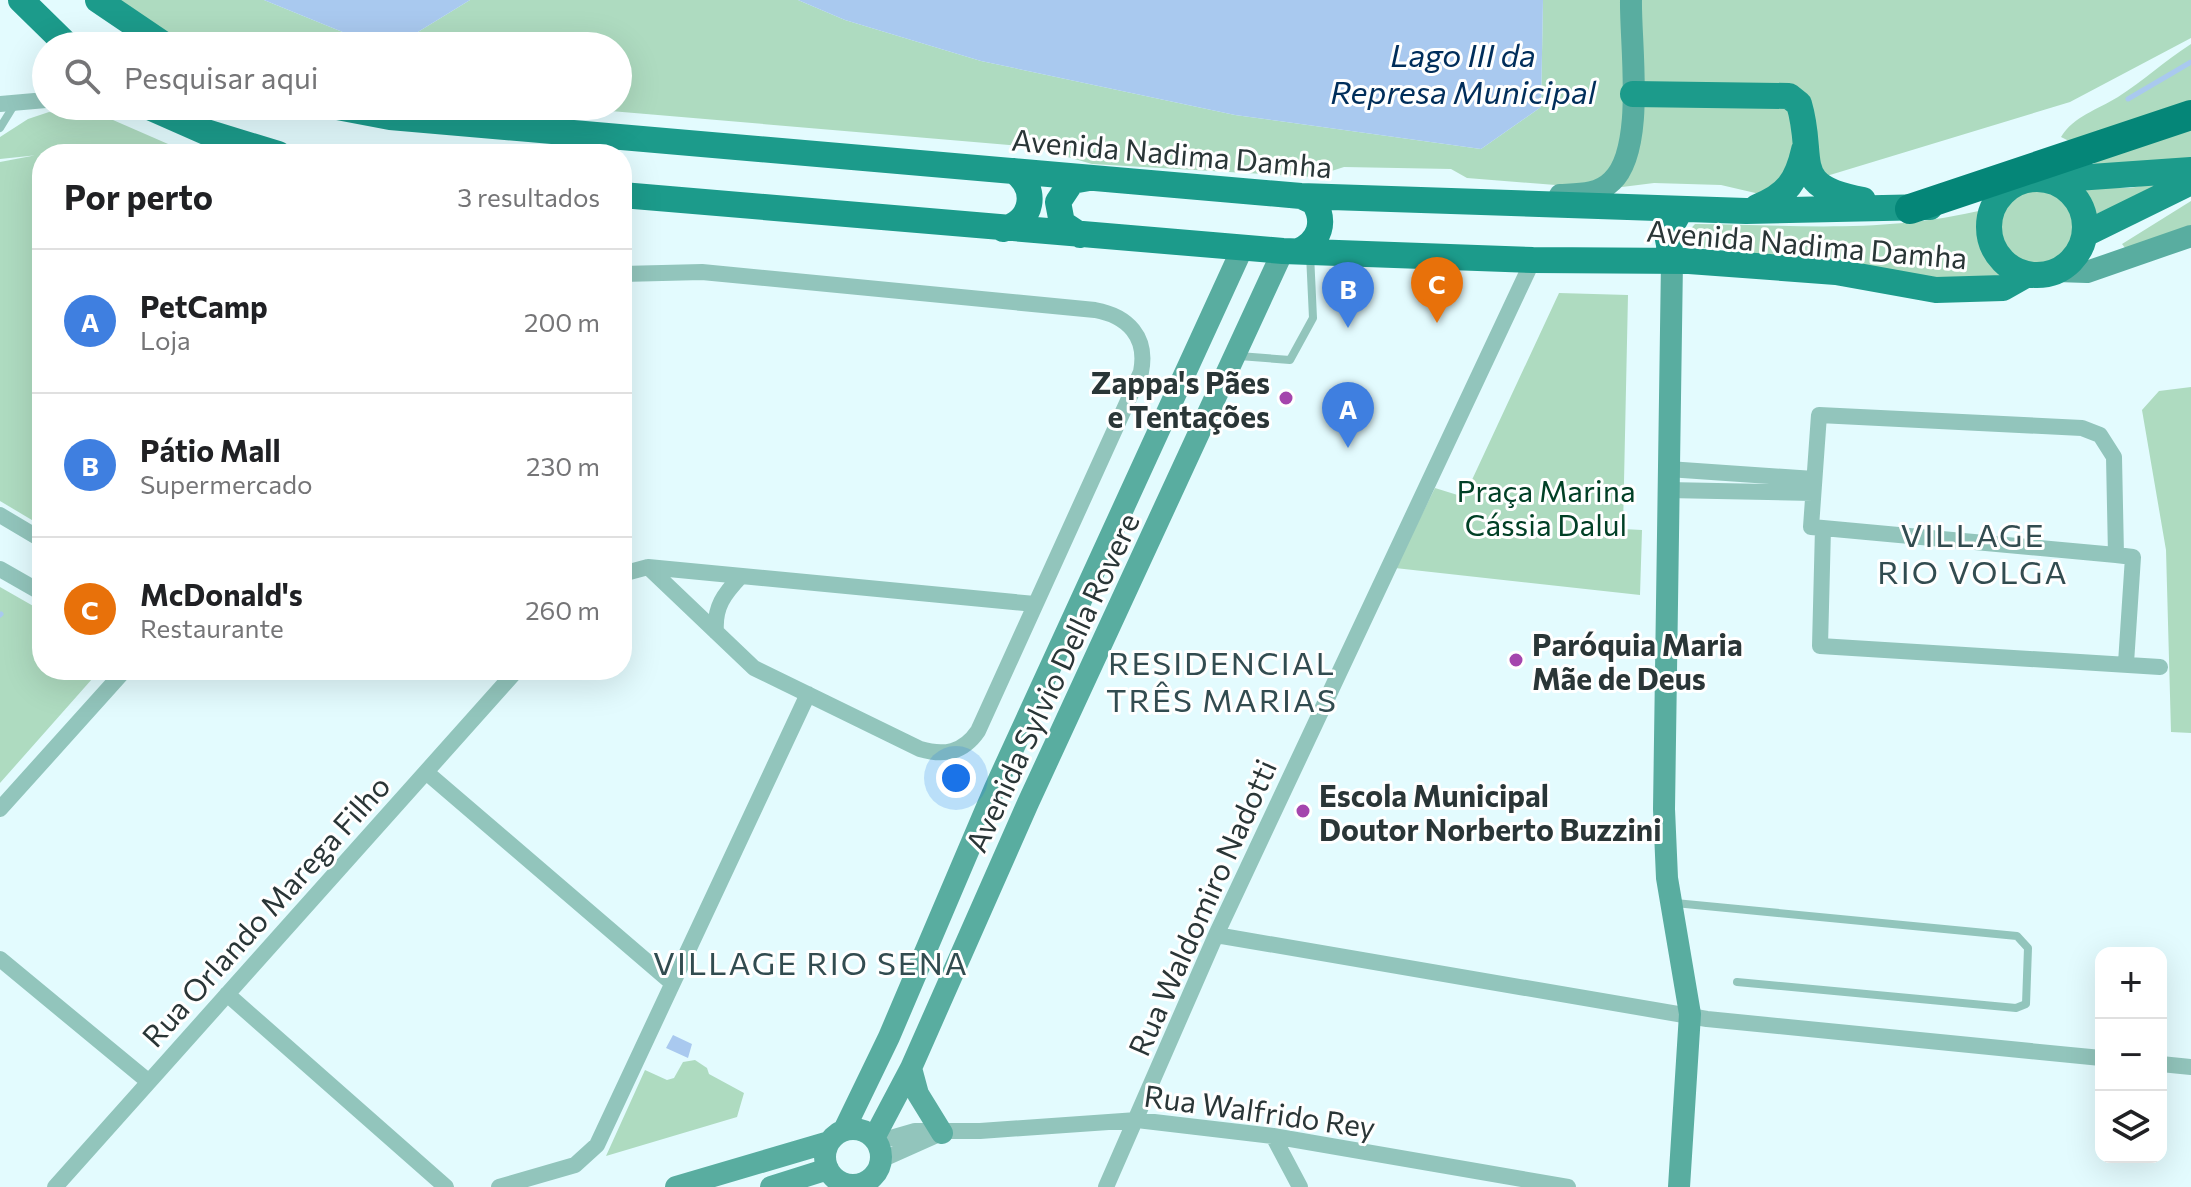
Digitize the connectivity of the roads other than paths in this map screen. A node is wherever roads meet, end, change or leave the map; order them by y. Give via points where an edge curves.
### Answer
1 (21, 0) edge
2 (98, 0) edge
3 (1631, 0) edge
4 (54, 32) edge
5 (143, 32) edge
6 (1633, 94) junction
7 (32, 101) edge
8 (8, 103) edge
9 (2191, 115) edge
10 (179, 120) edge
11 (425, 120) edge
12 (0, 128) edge
13 (245, 144) edge
14 (1804, 150) junction
15 (2191, 170) edge
16 (1014, 171) junction
17 (1089, 178) junction
18 (2048, 180) junction
19 (2191, 182) edge
20 (2007, 189) junction
21 (632, 196) edge
22 (1301, 196) junction
23 (1524, 202) junction
24 (1681, 209) junction
25 (1910, 209) junction
26 (1746, 211) junction
27 (1003, 229) junction
28 (1080, 235) junction
29 (2191, 236) edge
30 (1242, 249) junction
31 (1297, 251) junction
32 (2076, 259) junction
33 (1533, 260) junction
34 (1678, 269) junction
35 (632, 274) edge
36 (2026, 275) junction
37 (1200, 341) junction
38 (1234, 355) junction
39 (1668, 480) junction
40 (1814, 486) junction
41 (0, 515) edge
42 (1823, 528) junction
43 (32, 534) edge
44 (2116, 555) junction
45 (648, 567) junction
46 (0, 569) edge
47 (632, 571) edge
48 (741, 576) junction
49 (32, 587) edge
50 (1035, 604) junction
51 (716, 632) junction
52 (2126, 663) junction
53 (2160, 667) dead end
54 (116, 680) edge
55 (502, 680) edge
56 (808, 694) junction
57 (426, 772) junction
58 (995, 788) junction
59 (1028, 803) junction
60 (0, 809) edge
61 (1670, 902) junction
62 (1216, 935) junction
63 (0, 959) edge
64 (1737, 982) dead end
65 (672, 983) junction
66 (227, 994) junction
67 (1690, 1014) junction
68 (2095, 1057) edge
69 (2167, 1065) edge
70 (2191, 1067) edge
71 (911, 1068) junction
72 (149, 1082) junction
73 (1137, 1120) junction
74 (942, 1133) junction
75 (837, 1136) junction
76 (1273, 1136) junction
77 (877, 1146) junction
78 (828, 1177) edge
79 (1510, 1182) edge
80 (858, 1186) edge
81 (55, 1187) edge
82 (446, 1187) edge
83 (499, 1187) edge
84 (676, 1187) edge
85 (771, 1187) edge
86 (1106, 1187) edge
87 (1300, 1187) edge
88 (1568, 1187) edge
89 (1679, 1187) edge

1 - 4 main road
2 - 5 main road
3 - 6 main road
6 - 14 main road via 1789,96 1801,111
6 - 23 main road via 1630,141 1613,180 1596,192
7 - 8 street
8 - 12 lane
9 - 25 highway
10 - 13 main road
11 - 16 main road, Avenida Nadima Damha
14 - 25 main road via 1812,176 1827,191
14 - 26 main road via 1788,190
15 - 18 main road
16 - 17 main road, Avenida Nadima Damha
16 - 27 main road via 1029,189 1030,205 1017,224
17 - 22 main road, Avenida Nadima Damha
17 - 28 main road via 1072,181 1058,202 1062,223
18 - 20 main road
18 - 32 main road via 2072,194 2085,220
19 - 32 main road
20 - 25 main road, Avenida Nadima Damha
20 - 36 main road via 1990,214 1991,245 1999,259
21 - 27 main road, Avenida Nadima Damha
22 - 23 main road, Avenida Nadima Damha
22 - 31 main road via 1314,202 1321,226 1316,238
23 - 24 main road, Avenida Nadima Damha
24 - 26 main road, Avenida Nadima Damha
24 - 34 main road via 1667,234
25 - 26 main road, Avenida Nadima Damha
27 - 28 main road, Avenida Nadima Damha
28 - 30 main road, Avenida Nadima Damha
29 - 32 main road
30 - 31 main road, Avenida Nadima Damha
30 - 37 main road, Avenida Sylvio Della Rovere
31 - 33 main road, Avenida Nadima Damha
31 - 38 main road, Avenida Sylvio Della Rovere
31 - 38 lane via 1313,318 1290,360
32 - 36 main road
33 - 34 main road, Avenida Nadima Damha
33 - 62 street, Rua Waldomiro Nadotti
34 - 36 main road, Avenida Nadima Damha via 1836,272 1936,290 2003,288
34 - 39 main road
35 - 50 street via 702,272 1095,310 1121,317 1132,327 1144,356 1141,372
37 - 38 main road
37 - 58 main road, Avenida Sylvio Della Rovere
38 - 59 main road, Avenida Sylvio Della Rovere
39 - 40 street
39 - 61 main road via 1664,809
40 - 42 street via 1811,527
40 - 44 street via 1819,415 2082,428 2100,435 2114,457
41 - 43 street
42 - 44 street
42 - 52 street via 1820,646
44 - 52 street via 2133,557
45 - 47 street
45 - 48 street
45 - 51 street
46 - 49 street
48 - 50 street
48 - 51 street via 720,600
50 - 56 street via 978,731 952,752 941,755 920,749
51 - 56 street via 754,668
52 - 53 street
54 - 60 street
55 - 57 street, Rua Orlando Marega Filho
56 - 65 street
57 - 65 street
57 - 66 street, Rua Orlando Marega Filho
58 - 59 main road
58 - 75 main road, Avenida Sylvio Della Rovere via 889,1037
59 - 71 main road, Avenida Sylvio Della Rovere
61 - 64 lane via 2017,936 2028,948 2026,1004 2016,1008
61 - 67 main road
62 - 67 street
62 - 73 street, Rua Waldomiro Nadotti
63 - 72 street
65 - 83 street via 597,1145 575,1165
66 - 72 street, Rua Orlando Marega Filho
66 - 82 street
67 - 68 street
67 - 89 main road
69 - 70 street
71 - 74 main road via 918,1094
71 - 77 main road, Avenida Sylvio Della Rovere
72 - 81 street, Rua Orlando Marega Filho
73 - 74 street, Rua Walfrido Rey
73 - 76 street, Rua Walfrido Rey
73 - 86 street, Rua Waldomiro Nadotti
74 - 77 street, Rua Walfrido Rey
75 - 77 main road via 860,1130
75 - 78 main road via 825,1158
75 - 84 main road
76 - 79 street, Rua Walfrido Rey
76 - 87 street
77 - 80 main road via 873,1177
78 - 80 main road
78 - 85 main road
79 - 88 street, Rua Walfrido Rey

